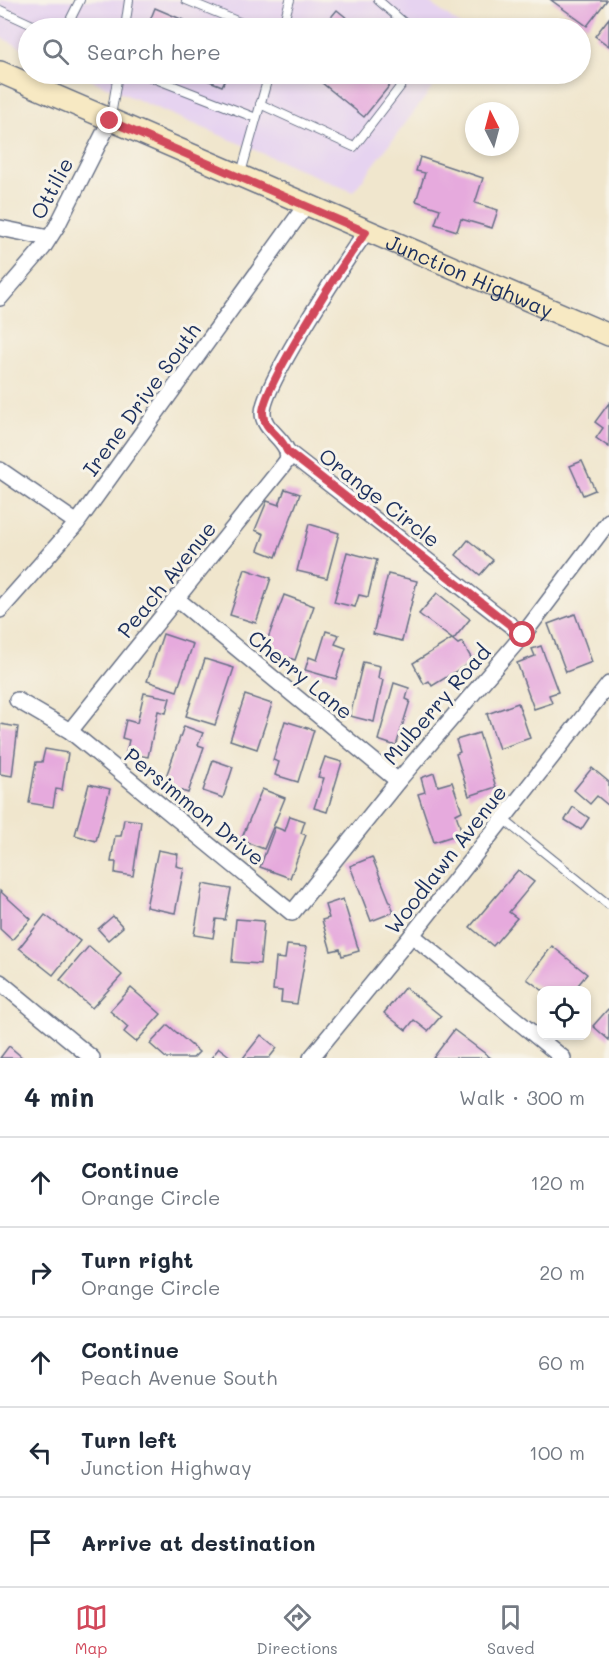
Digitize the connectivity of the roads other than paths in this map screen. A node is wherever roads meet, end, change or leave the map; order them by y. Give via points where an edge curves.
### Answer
1 (80, 0) edge
2 (129, 0) edge
3 (186, 0) edge
4 (290, 0) edge
5 (378, 0) edge
6 (0, 10) edge
7 (18, 18) edge
8 (71, 18) edge
9 (126, 18) edge
10 (230, 18) edge
11 (285, 18) edge
12 (399, 18) edge
13 (0, 72) edge
14 (18, 76) edge
15 (45, 84) edge
16 (116, 84) edge
17 (169, 84) edge
18 (266, 84) edge
19 (402, 84) edge
20 (260, 104) junction
21 (256, 118) junction
22 (110, 121) junction
23 (239, 177) junction
24 (306, 205) junction
25 (0, 228) edge
26 (366, 232) junction
27 (49, 238) junction
28 (0, 298) edge
29 (609, 335) edge
30 (287, 451) junction
31 (0, 470) edge
32 (609, 520) edge
33 (77, 523) junction
34 (177, 599) junction
35 (0, 610) edge
36 (523, 635) junction
37 (609, 684) edge
38 (17, 700) dead end
39 (603, 703) edge
40 (70, 731) junction
41 (398, 781) junction
42 (502, 819) junction
43 (609, 905) edge
44 (292, 913) joint
45 (412, 935) junction
46 (0, 982) edge
47 (319, 1056) edge
48 (92, 1058) edge
49 (563, 1058) edge

1 - 8 lane
2 - 9 lane
3 - 10 lane
4 - 11 lane
5 - 12 lane
6 - 7 lane
13 - 14 main road, Junction Highway
15 - 22 main road, Junction Highway
16 - 22 lane
17 - 21 lane
18 - 20 lane
19 - 20 lane via 354,147
20 - 21 lane
21 - 23 lane
22 - 23 main road, Junction Highway
22 - 27 street, Ottilie
23 - 24 main road, Junction Highway
24 - 26 main road, Junction Highway
24 - 33 street, Irene Drive South
25 - 27 street
26 - 29 main road, Junction Highway
26 - 30 street, Orange Circle via 263,405 266,424
27 - 28 street, Ottilie
30 - 34 street, Peach Avenue via 288,459
30 - 36 street, Orange Circle
31 - 33 street
32 - 36 street, Mulberry Road
33 - 35 street, Irene Drive South
34 - 40 street, Peach Avenue
34 - 41 street, Cherry Lane
36 - 41 street, Mulberry Road
37 - 39 street, Woodlawn Avenue
38 - 40 street, Persimmon Drive
39 - 42 street, Woodlawn Avenue
40 - 44 street, Persimmon Drive
41 - 44 street, Mulberry Road
42 - 43 lane
42 - 45 street, Woodlawn Avenue
45 - 47 street, Woodlawn Avenue
45 - 49 street
46 - 48 street

